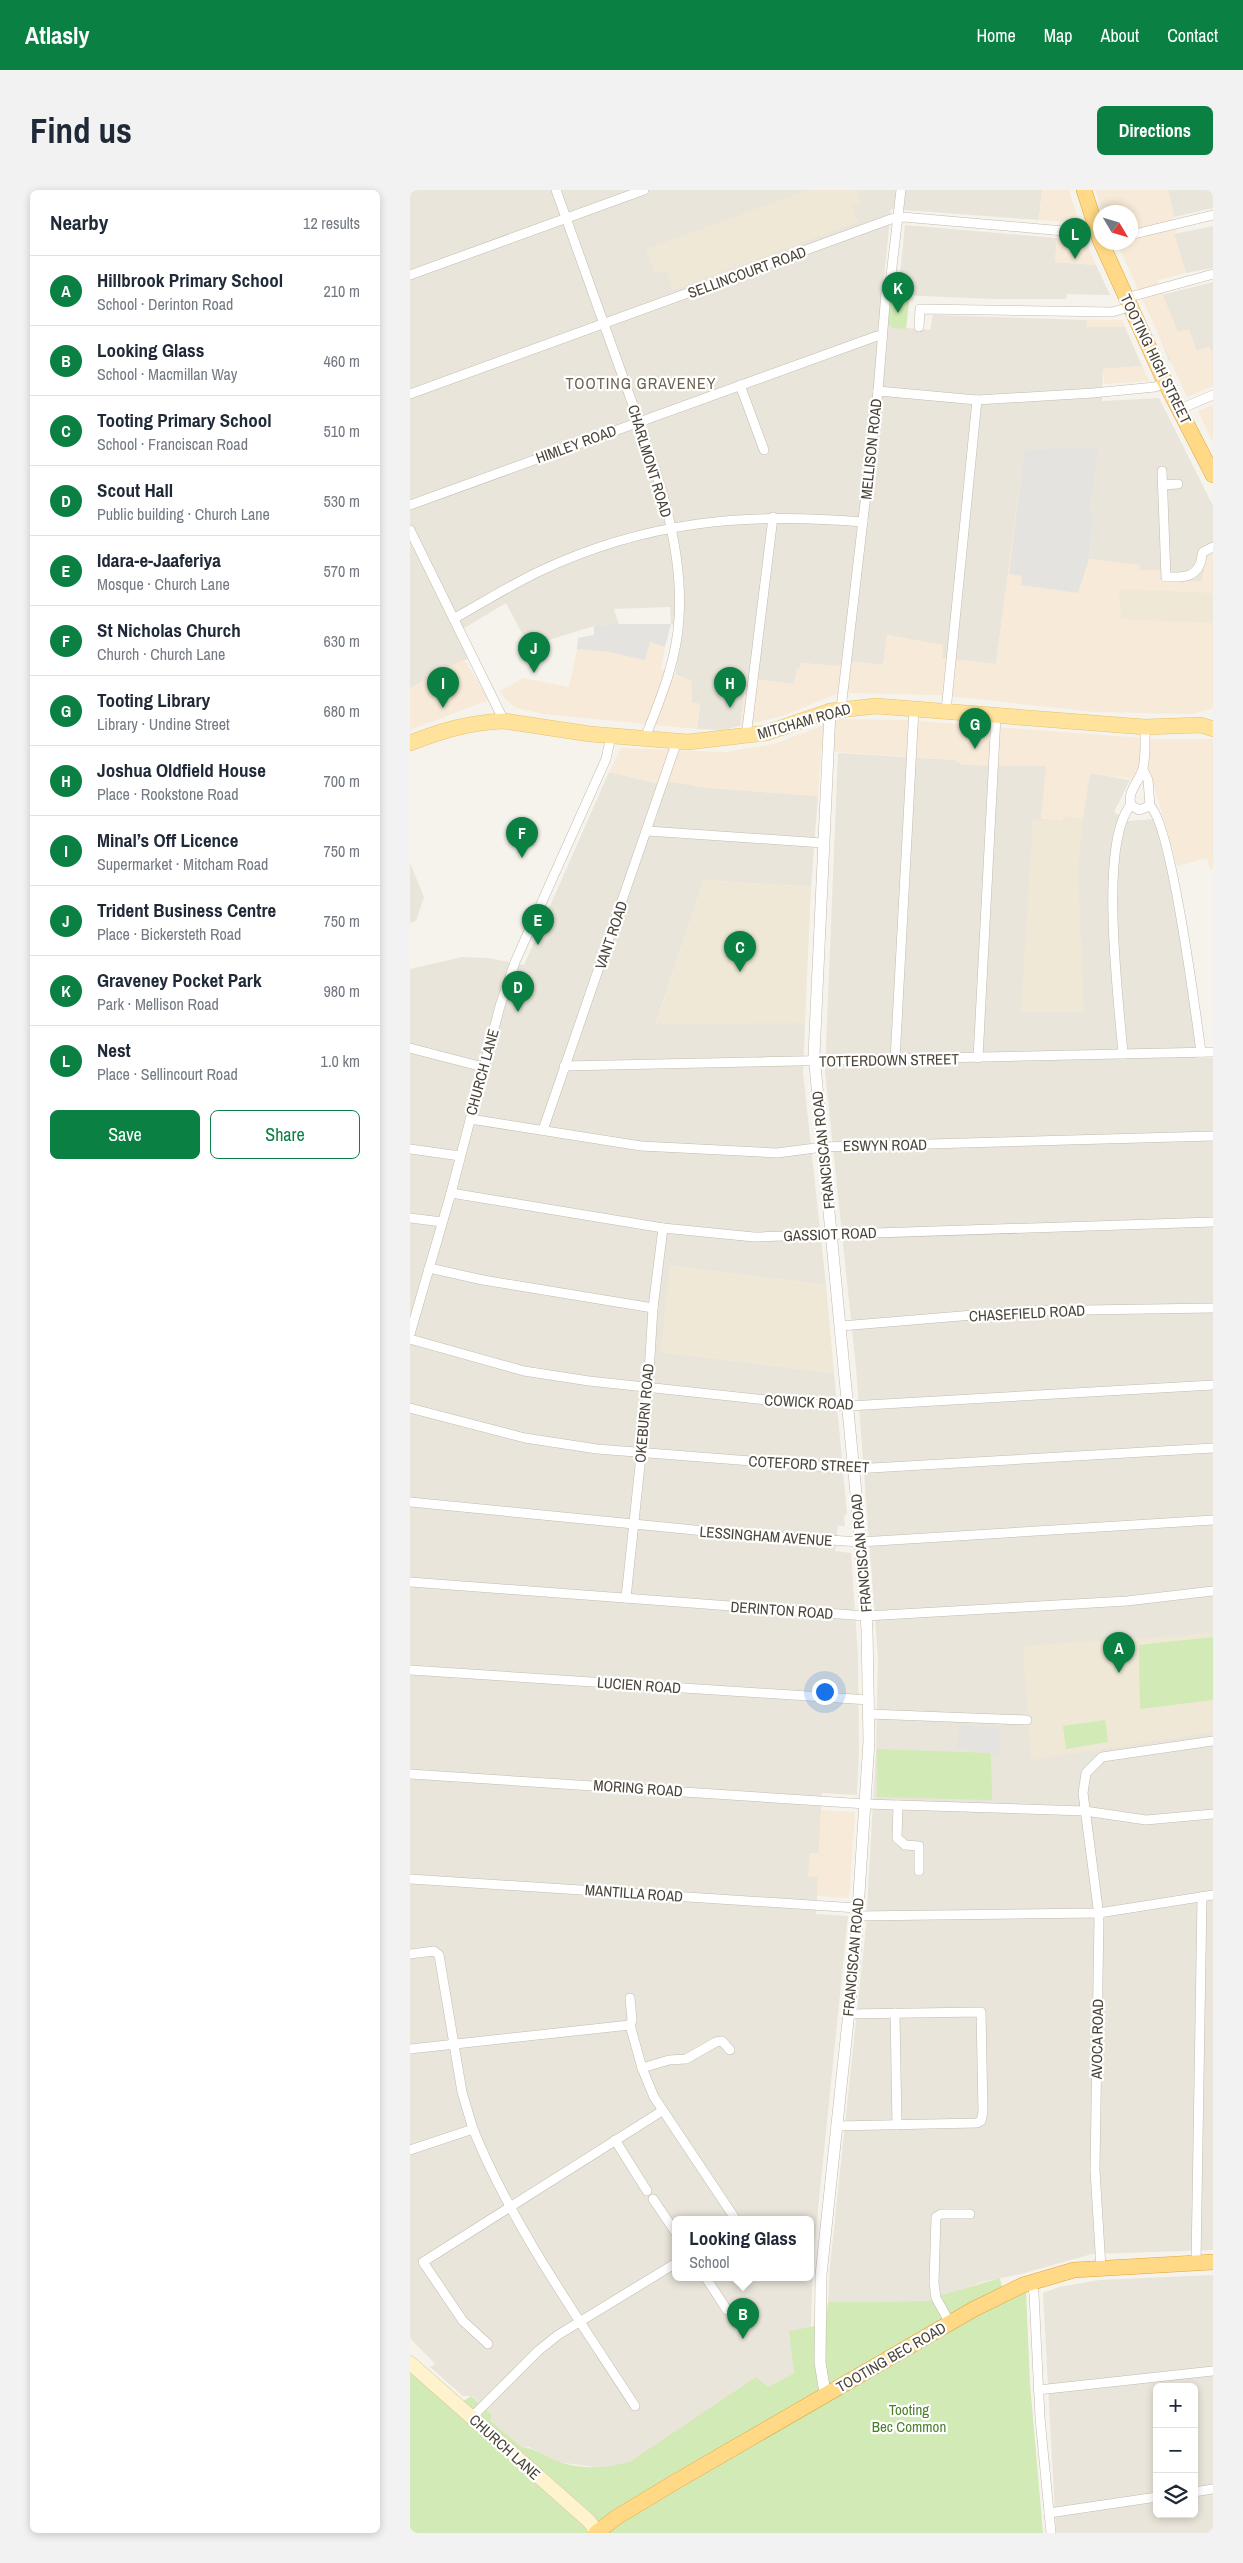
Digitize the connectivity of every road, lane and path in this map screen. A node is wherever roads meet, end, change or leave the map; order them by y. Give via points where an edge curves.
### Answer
1 (556, 190) edge
2 (644, 190) edge
3 (901, 190) edge
4 (1084, 190) edge
5 (1213, 215) edge
6 (1093, 217) edge
7 (567, 218) junction
8 (898, 218) junction
9 (1138, 233) edge
10 (1093, 236) edge
11 (1105, 250) edge
12 (1213, 274) edge
13 (410, 275) edge
14 (1128, 303) junction
15 (604, 323) junction
16 (919, 327) dead end
17 (883, 336) junction
18 (1166, 384) junction
19 (740, 385) junction
20 (878, 391) junction
21 (410, 394) edge
22 (1213, 395) edge
23 (977, 400) junction
24 (1180, 409) junction
25 (639, 421) junction
26 (764, 450) dead end
27 (1162, 471) dead end
28 (1213, 475) edge
29 (1178, 484) dead end
30 (1163, 485) junction
31 (410, 505) edge
32 (772, 517) junction
33 (863, 522) junction
34 (671, 528) junction
35 (410, 530) edge
36 (1213, 547) edge
37 (455, 618) junction
38 (914, 708) junction
39 (836, 710) junction
40 (946, 711) junction
41 (996, 716) junction
42 (504, 721) junction
43 (1209, 723) edge
44 (1145, 727) junction
45 (611, 736) junction
46 (746, 737) junction
47 (645, 738) junction
48 (677, 741) junction
49 (410, 743) edge
50 (1143, 770) junction
51 (1131, 805) junction
52 (1150, 806) junction
53 (648, 830) junction
54 (823, 843) junction
55 (410, 1048) edge
56 (1201, 1052) junction
57 (1213, 1052) edge
58 (1123, 1054) junction
59 (978, 1058) junction
60 (894, 1060) junction
61 (814, 1062) junction
62 (564, 1066) junction
63 (483, 1067) junction
64 (470, 1119) junction
65 (543, 1130) junction
66 (1213, 1136) edge
67 (823, 1147) junction
68 (410, 1149) edge
69 (460, 1156) junction
70 (451, 1193) junction
71 (410, 1218) edge
72 (442, 1222) junction
73 (1213, 1222) edge
74 (662, 1228) junction
75 (832, 1233) junction
76 (429, 1268) junction
77 (652, 1308) junction
78 (1213, 1308) edge
79 (413, 1311) edge
80 (841, 1326) junction
81 (410, 1334) edge
82 (410, 1339) edge
83 (1213, 1385) edge
84 (648, 1389) junction
85 (849, 1406) junction
86 (410, 1408) edge
87 (1213, 1448) edge
88 (640, 1452) junction
89 (854, 1469) junction
90 (410, 1502) edge
91 (1213, 1520) edge
92 (634, 1524) junction
93 (860, 1542) junction
94 (410, 1582) edge
95 (1213, 1591) edge
96 (626, 1598) junction
97 (866, 1616) junction
98 (410, 1670) edge
99 (869, 1700) junction
100 (869, 1714) junction
101 (1027, 1720) dead end
102 (1213, 1741) edge
103 (410, 1774) edge
104 (866, 1804) junction
105 (898, 1805) junction
106 (1085, 1811) junction
107 (1213, 1814) edge
108 (919, 1870) dead end
109 (410, 1879) edge
110 (1213, 1895) edge
111 (1202, 1896) junction
112 (857, 1912) junction
113 (1099, 1912) junction
114 (410, 1954) edge
115 (630, 1998) dead end
116 (895, 2013) junction
117 (848, 2014) junction
118 (630, 2025) junction
119 (454, 2044) junction
120 (410, 2049) edge
121 (730, 2050) dead end
122 (642, 2068) junction
123 (662, 2111) junction
124 (897, 2125) junction
125 (836, 2126) junction
126 (473, 2128) junction
127 (615, 2140) junction
128 (410, 2150) edge
129 (647, 2191) dead end
130 (653, 2200) dead end
131 (510, 2207) junction
132 (970, 2214) dead end
133 (733, 2216) edge
134 (672, 2227) edge
135 (1213, 2262) edge
136 (1196, 2263) junction
137 (672, 2265) edge
138 (1101, 2268) junction
139 (708, 2281) edge
140 (1031, 2282) junction
141 (728, 2310) dead end
142 (581, 2322) junction
143 (950, 2323) junction
144 (488, 2344) dead end
145 (410, 2363) edge
146 (1213, 2371) edge
147 (1038, 2390) junction
148 (828, 2394) junction
149 (635, 2406) dead end
150 (472, 2417) junction
151 (1213, 2489) edge
152 (1198, 2491) edge
153 (1153, 2498) edge
154 (1049, 2513) junction
155 (596, 2532) edge
156 (1051, 2533) edge

1 - 7 street, CHARLMONT ROAD
2 - 7 street
3 - 8 street, MELLISON ROAD
4 - 6 highway, TOOTING HIGH STREET
5 - 9 street
7 - 13 street
7 - 15 street, CHARLMONT ROAD
8 - 10 street, SELLINCOURT ROAD via 1075,232
8 - 15 street, SELLINCOURT ROAD
8 - 17 street, MELLISON ROAD via 890,284 886,292
11 - 14 highway, TOOTING HIGH STREET
12 - 14 street
14 - 16 street via 1112,312 920,309
14 - 18 highway, TOOTING HIGH STREET
15 - 21 street, SELLINCOURT ROAD
15 - 25 street, CHARLMONT ROAD
17 - 19 street, HIMLEY ROAD
17 - 20 street, MELLISON ROAD
18 - 23 street via 1093,393
18 - 24 highway, TOOTING HIGH STREET
19 - 25 street, HIMLEY ROAD
19 - 26 street
20 - 23 street
20 - 33 street, MELLISON ROAD
22 - 24 street
23 - 40 street
24 - 28 highway, TOOTING HIGH STREET
25 - 31 street, HIMLEY ROAD
25 - 34 street, CHARLMONT ROAD
27 - 30 street
29 - 30 street
30 - 36 street via 1166,577 1191,575 1199,567 1203,552
32 - 33 street
32 - 34 street
32 - 46 street
33 - 39 street, MELLISON ROAD
34 - 37 street via 566,560
34 - 47 street, CHARLMONT ROAD via 680,616 678,638
35 - 37 street
37 - 42 street
38 - 39 main road, MITCHAM ROAD via 876,706
38 - 40 main road, MITCHAM ROAD
38 - 60 street
39 - 46 main road, MITCHAM ROAD
39 - 54 street, FRANCISCAN ROAD
40 - 41 main road, MITCHAM ROAD
41 - 44 main road, MITCHAM ROAD
41 - 59 street
42 - 45 main road, MITCHAM ROAD
42 - 49 main road, MITCHAM ROAD via 450,728
43 - 44 main road, MITCHAM ROAD
44 - 50 street
45 - 47 main road, MITCHAM ROAD
45 - 63 street, CHURCH LANE via 606,759 515,962
46 - 48 main road, MITCHAM ROAD
47 - 48 main road, MITCHAM ROAD
48 - 53 street, VANT ROAD
50 - 51 street via 1134,786
50 - 52 street via 1148,780
51 - 52 street via 1139,810
51 - 58 street via 1120,823 1112,879
52 - 56 street via 1158,817 1173,875
53 - 54 street
53 - 62 street, VANT ROAD
54 - 61 street, FRANCISCAN ROAD
55 - 63 street
56 - 57 street, TOTTERDOWN STREET
56 - 58 street, TOTTERDOWN STREET
58 - 59 street, TOTTERDOWN STREET
59 - 60 street, TOTTERDOWN STREET
60 - 61 street, TOTTERDOWN STREET
61 - 62 street, TOTTERDOWN STREET
61 - 67 street, FRANCISCAN ROAD
62 - 65 street, VANT ROAD
63 - 64 street, CHURCH LANE
64 - 65 street, ESWYN ROAD
64 - 69 street, CHURCH LANE
65 - 67 street, ESWYN ROAD via 641,1146 777,1153
66 - 67 street, ESWYN ROAD
67 - 75 street, FRANCISCAN ROAD
68 - 69 street
69 - 70 street, CHURCH LANE
70 - 72 street, CHURCH LANE
70 - 74 street, GASSIOT ROAD
71 - 72 street
72 - 76 street, CHURCH LANE
73 - 75 street, GASSIOT ROAD
74 - 75 street, GASSIOT ROAD via 754,1236
74 - 77 street, OKEBURN ROAD
75 - 80 street, FRANCISCAN ROAD
76 - 77 street
76 - 79 street, CHURCH LANE
77 - 84 street, OKEBURN ROAD
78 - 80 street, CHASEFIELD ROAD via 1020,1311
79 - 81 street, CHURCH LANE
80 - 85 street, FRANCISCAN ROAD
82 - 84 street, COWICK ROAD via 524,1371
83 - 85 street, COWICK ROAD
84 - 85 street, COWICK ROAD
84 - 88 street, OKEBURN ROAD
85 - 89 street, FRANCISCAN ROAD
86 - 88 street, COTEFORD STREET via 525,1438
87 - 89 street, COTEFORD STREET
88 - 89 street, COTEFORD STREET
88 - 92 street, OKEBURN ROAD
89 - 93 street, FRANCISCAN ROAD
90 - 92 street, LESSINGHAM AVENUE
91 - 93 street, LESSINGHAM AVENUE
92 - 93 street, LESSINGHAM AVENUE
92 - 96 street, OKEBURN ROAD
93 - 97 street, FRANCISCAN ROAD
94 - 96 street, DERINTON ROAD
95 - 97 street, DERINTON ROAD via 1127,1601
96 - 97 street, DERINTON ROAD
97 - 99 street, FRANCISCAN ROAD
98 - 99 street, LUCIEN ROAD
99 - 100 street, FRANCISCAN ROAD
100 - 101 street
100 - 104 street, FRANCISCAN ROAD
102 - 106 street, AVOCA ROAD via 1102,1757 1090,1766 1084,1778
103 - 104 street, MORING ROAD
104 - 105 street, MORING ROAD
104 - 112 street, FRANCISCAN ROAD
105 - 106 street, MORING ROAD
105 - 108 street via 897,1838 905,1845 919,1846
106 - 107 street, MORING ROAD via 1153,1820
106 - 113 street, AVOCA ROAD
109 - 112 street, MANTILLA ROAD
110 - 111 street, MANTILLA ROAD
111 - 113 street, MANTILLA ROAD
111 - 136 street
112 - 113 street, MANTILLA ROAD
112 - 117 street, FRANCISCAN ROAD
113 - 138 street, AVOCA ROAD via 1095,2170
114 - 119 street via 434,1951 440,1955
115 - 118 street
116 - 117 street
116 - 124 street
116 - 124 street via 981,2012 983,2112 981,2121 977,2123
117 - 125 street, FRANCISCAN ROAD
118 - 119 street
118 - 122 street
119 - 120 street
119 - 126 street via 462,2092
121 - 122 street via 722,2041 716,2042 686,2059
122 - 123 street
123 - 127 street
123 - 133 street
124 - 125 street
125 - 148 street, FRANCISCAN ROAD via 820,2308 821,2369
126 - 128 street
126 - 131 street
127 - 129 street
127 - 131 street
130 - 134 street
131 - 142 street
131 - 144 street via 423,2262 463,2322
132 - 143 street via 941,2214 936,2217 934,2283 936,2298
135 - 136 highway, TOOTING BEC ROAD
136 - 138 highway, TOOTING BEC ROAD
137 - 142 street
138 - 140 highway, TOOTING BEC ROAD via 1074,2270
139 - 141 street
140 - 143 highway, TOOTING BEC ROAD
140 - 147 street
142 - 149 street
142 - 150 street via 538,2351
143 - 148 highway, TOOTING BEC ROAD
145 - 150 main road, CHURCH LANE
146 - 147 street
147 - 154 street
148 - 155 highway, TOOTING BEC ROAD via 675,2482
150 - 155 main road, CHURCH LANE via 589,2522
151 - 152 street
153 - 154 street
154 - 156 street

